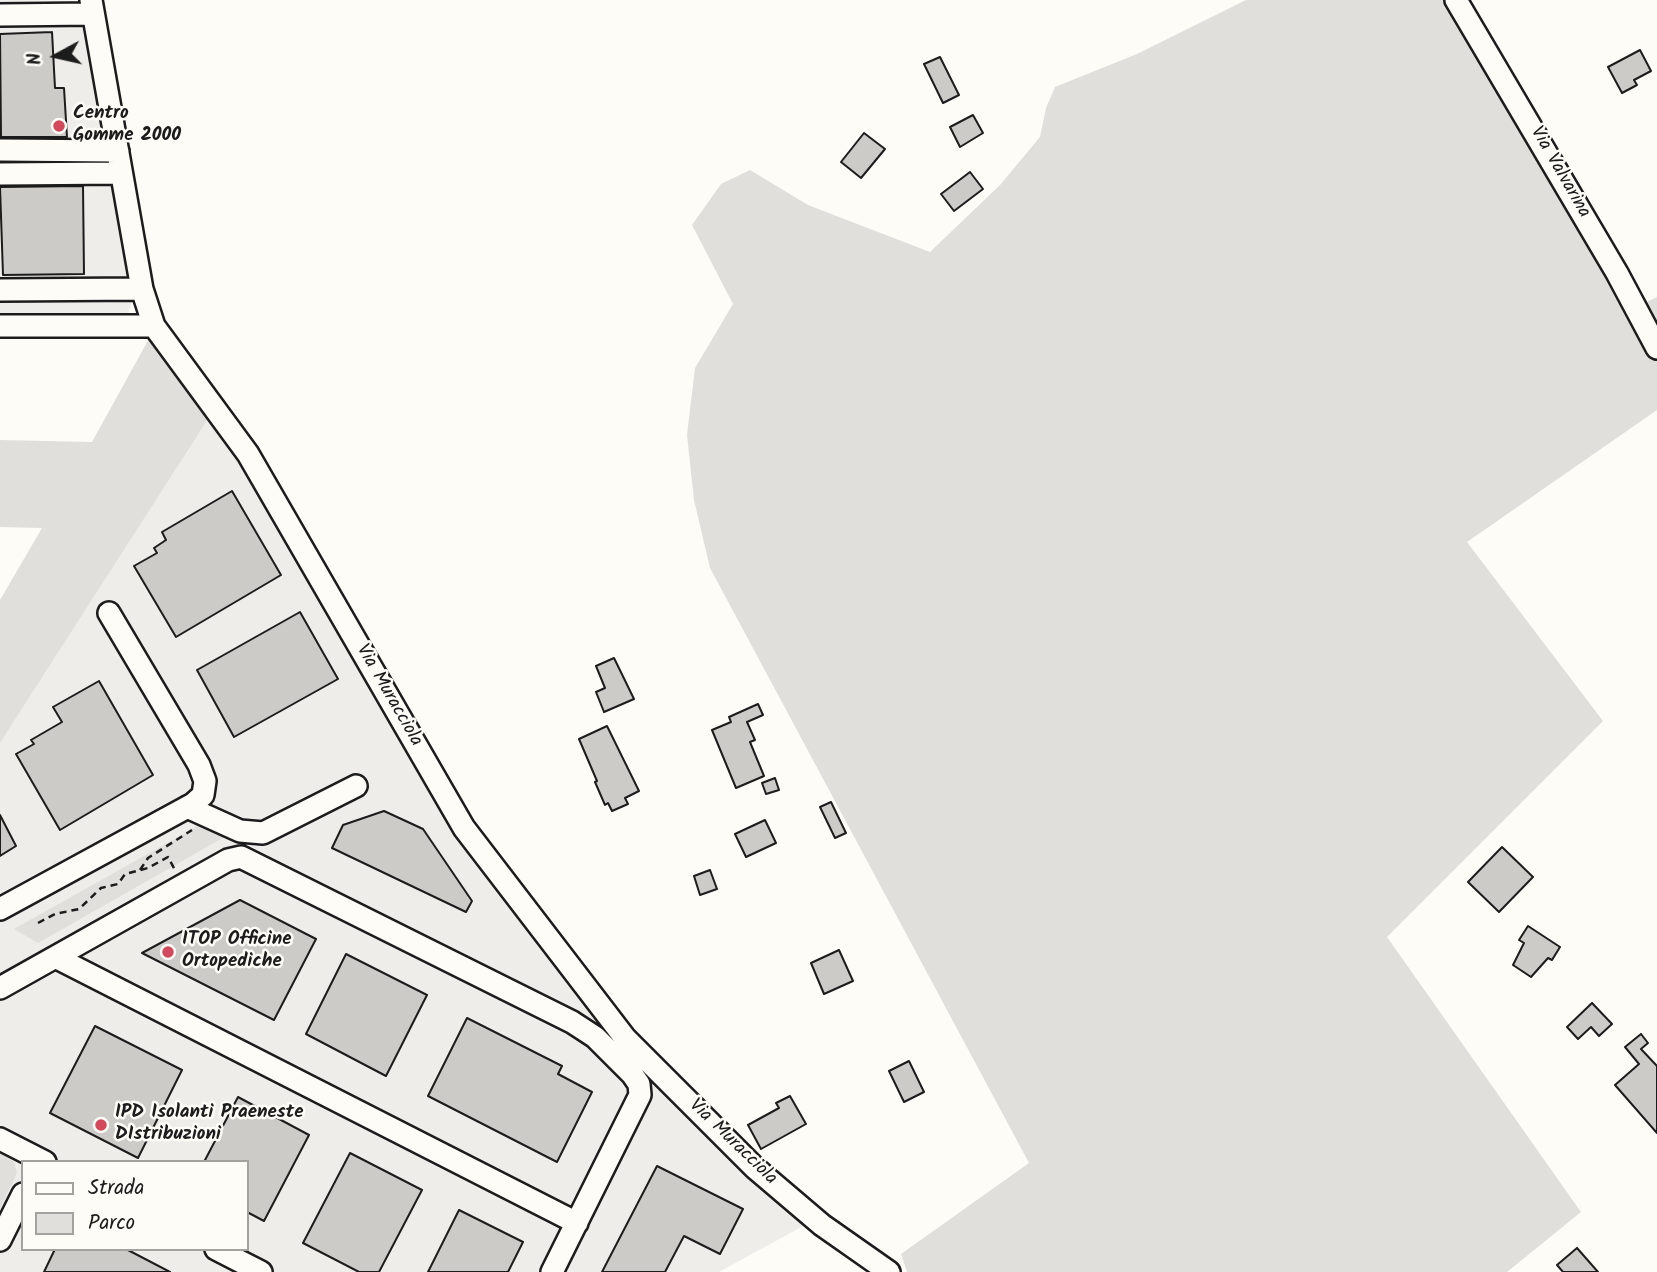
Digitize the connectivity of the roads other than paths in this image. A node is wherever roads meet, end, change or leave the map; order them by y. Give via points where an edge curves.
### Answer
1 (1456, 0) edge
2 (92, 7) edge
3 (0, 15) edge
4 (0, 150) edge
5 (118, 151) junction
6 (121, 173) junction
7 (0, 174) edge
8 (142, 289) junction
9 (0, 290) edge
10 (154, 326) junction
11 (0, 327) edge
12 (1657, 348) edge
13 (108, 613) dead end
14 (356, 786) dead end
15 (187, 807) junction
16 (0, 909) edge
17 (55, 957) junction
18 (0, 988) edge
19 (0, 1139) edge
20 (39, 1160) edge
21 (21, 1198) edge
22 (577, 1223) junction
23 (0, 1240) edge
24 (220, 1251) edge
25 (261, 1272) edge
26 (552, 1272) edge
27 (889, 1272) edge

1 - 12 street, Via Valvarina
2 - 3 street
2 - 5 street, Via Muracciola
4 - 5 street
5 - 6 street, Via Muracciola
6 - 7 street
6 - 8 street, Via Muracciola
8 - 9 street
8 - 10 street, Via Muracciola
10 - 11 street
10 - 27 street, Via Muracciola via 248,454 464,828 625,1038 755,1168 822,1226
13 - 15 street via 202,771 203,794
14 - 15 street via 263,833 240,831
15 - 16 street
17 - 18 street
17 - 22 street
17 - 22 street via 228,860 241,857 572,1022 632,1074 640,1095
19 - 20 street
21 - 23 street
22 - 26 street
24 - 25 street

